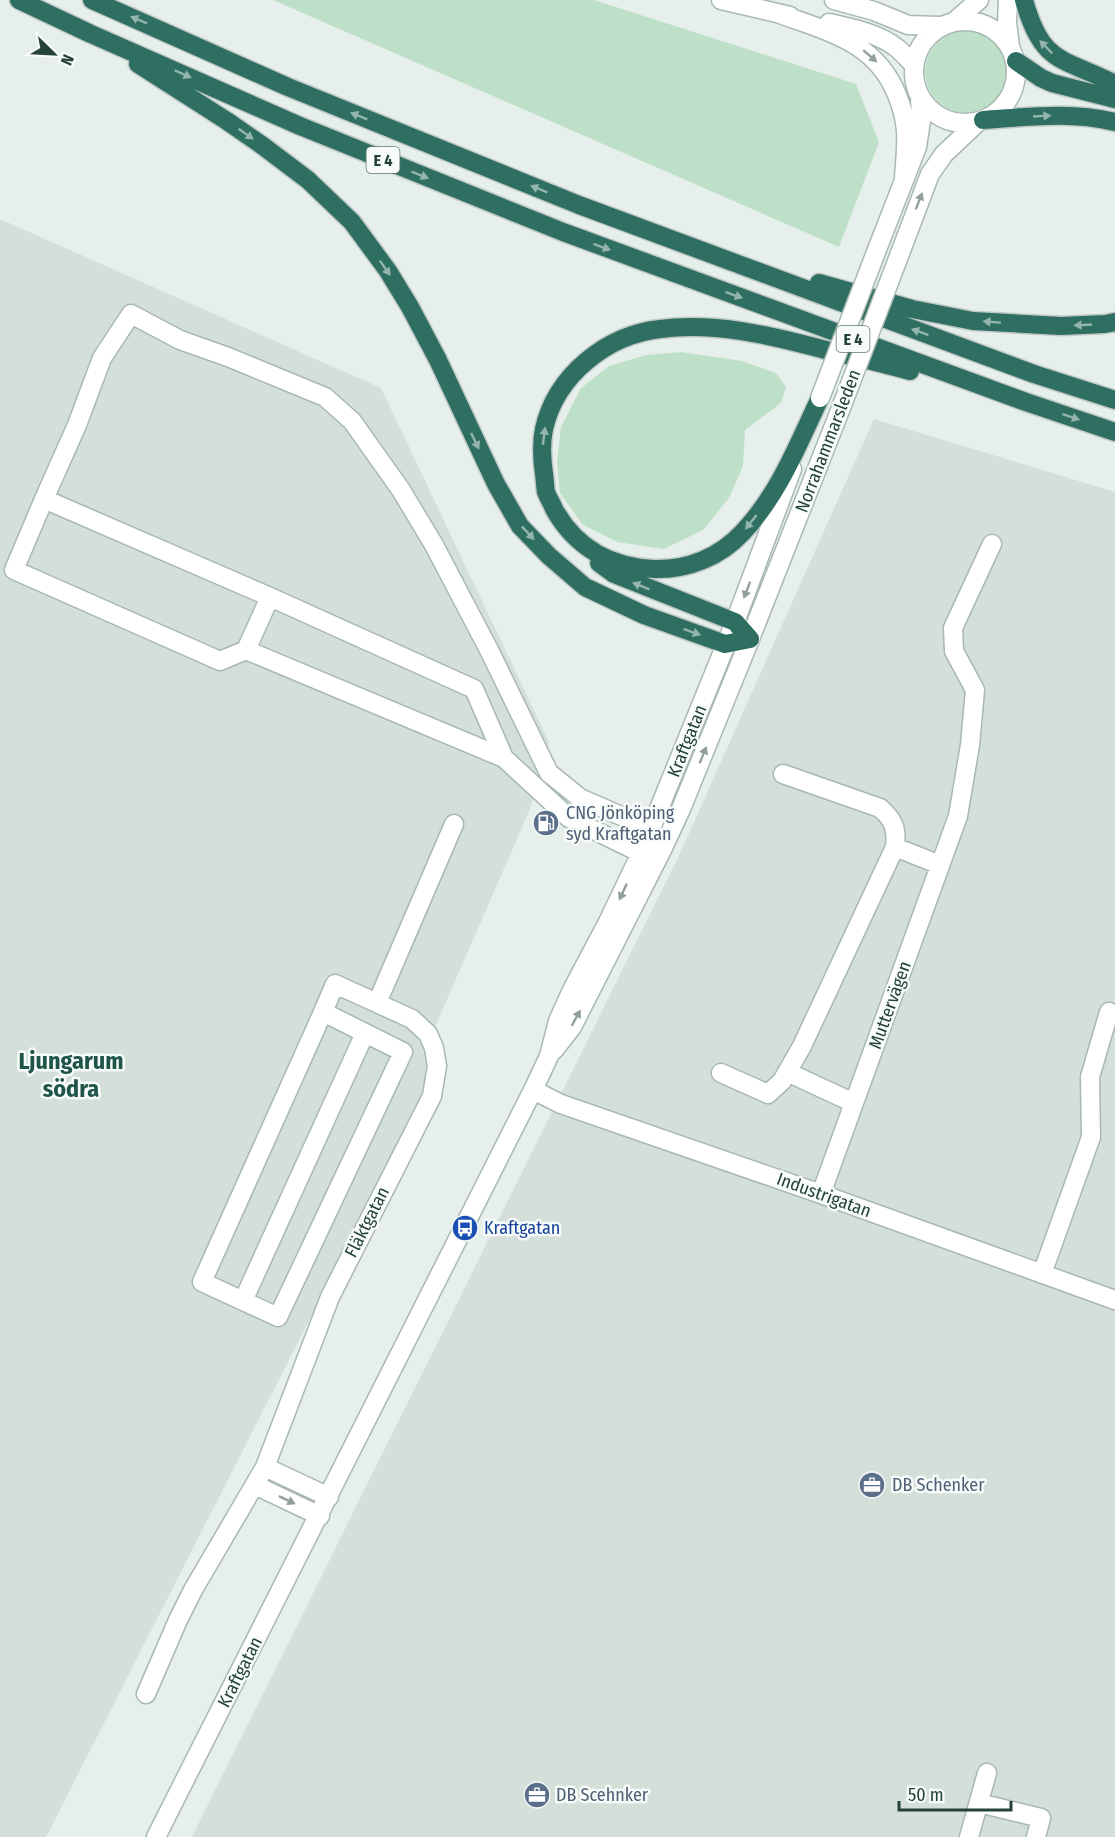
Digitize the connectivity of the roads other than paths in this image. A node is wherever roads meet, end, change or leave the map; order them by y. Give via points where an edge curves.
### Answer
1 (20, 0) edge
2 (92, 0) edge
3 (722, 0) edge
4 (834, 0) edge
5 (979, 0) edge
6 (1008, 0) edge
7 (1024, 0) edge
8 (780, 14) junction
9 (947, 24) junction
10 (91, 34) junction
11 (1013, 54) junction
12 (914, 65) junction
13 (1115, 84) edge
14 (920, 97) junction
15 (1115, 99) edge
16 (981, 121) junction
17 (1115, 122) edge
18 (904, 178) junction
19 (692, 248) junction
20 (1115, 322) edge
21 (819, 398) junction
22 (1115, 400) edge
23 (1026, 402) junction
24 (1115, 432) edge
25 (44, 499) junction
26 (575, 538) junction
27 (992, 544) dead end
28 (270, 597) junction
29 (735, 622) junction
30 (750, 639) junction
31 (725, 644) junction
32 (246, 650) junction
33 (504, 758) junction
34 (783, 774) dead end
35 (454, 824) dead end
36 (651, 829) junction
37 (895, 847) junction
38 (662, 850) junction
39 (641, 853) junction
40 (940, 866) junction
41 (377, 1003) junction
42 (323, 1012) junction
43 (1109, 1012) dead end
44 (365, 1033) junction
45 (549, 1056) junction
46 (787, 1072) junction
47 (721, 1073) dead end
48 (533, 1090) junction
49 (854, 1103) junction
50 (821, 1194) junction
51 (1042, 1274) junction
52 (1115, 1300) edge
53 (243, 1301) junction
54 (265, 1467) junction
55 (255, 1485) junction
56 (329, 1497) junction
57 (320, 1516) junction
58 (146, 1694) dead end
59 (987, 1773) dead end
60 (979, 1803) junction
61 (156, 1837) edge
62 (969, 1837) edge
63 (1036, 1837) edge

1 - 10 highway, E 4
19 -> 2 highway, E 4 via 299,91
3 - 8 street
4 - 9 street via 908,25
5 - 9 street
6 - 11 street via 1007,22
13 -> 7 highway via 1049,51 1031,23
8 - 12 street via 866,32 896,47
8 -> 18 street via 842,37 861,48 888,76 903,109
9 - 11 street via 971,20 987,24 1000,34
9 - 12 street via 927,36
10 -> 23 highway, E 4 via 300,126 562,232
10 -> 31 highway via 264,146 308,180 352,222 388,270 410,308 520,526 549,556 585,587 644,615
11 - 15 highway via 1052,83
11 - 16 street via 1013,90 996,113
12 - 14 street
14 - 16 street via 945,119 961,123
14 - 18 street, Norrahammarsleden via 917,147
16 -> 17 highway via 1076,116
30 -> 16 street, Norrahammarsleden, bridge via 930,174 944,154
18 - 21 street, Norrahammarsleden, bridge
20 -> 19 highway via 1061,326 973,321 912,309
22 -> 19 highway, E 4
21 -> 26 highway via 769,499 743,532 720,551 696,564 649,569 600,556
21 -> 29 street, Norrahammarsleden
23 -> 24 highway, E 4
26 -> 23 highway via 547,494 542,461 544,430 566,381 590,357 623,338 659,329 703,326 757,333
25 - 28 street
25 - 32 street via 14,570 220,661
25 - 36 street via 102,358 131,314 180,340 325,397 352,421 434,545 549,773 580,798
29 -> 26 highway via 614,574 591,558
27 - 40 street, Muttervägen via 953,628 954,651 975,690 958,816
28 - 32 street
28 - 33 street via 474,689
29 - 30 highway
29 - 31 street, Kraftgatan
30 - 31 highway
38 -> 30 street, Kraftgatan
31 - 36 street, Kraftgatan
32 - 33 street
33 - 39 street via 569,818
34 - 37 street via 880,808 891,817
35 - 41 street
36 - 38 street
36 - 39 street, Kraftgatan
37 - 40 street
37 - 46 street
38 - 39 street
45 -> 38 street, Kraftgatan via 572,1027
39 -> 45 street, Kraftgatan via 572,990 558,1021
40 - 49 street, Muttervägen
41 - 42 street, Fläktgatan via 335,984
41 - 54 street, Fläktgatan via 412,1019 428,1034 437,1066 432,1096 330,1297
42 - 44 street
42 - 53 street via 202,1282
43 - 51 street via 1090,1077 1091,1137
44 - 53 street
44 - 53 street via 403,1052 278,1317
45 - 48 street, Kraftgatan
46 - 47 street via 768,1094
46 - 49 street
48 - 50 street, Industrigatan via 561,1104
48 - 56 street, Kraftgatan
49 - 50 street, Muttervägen
50 - 51 street, Industrigatan
51 - 52 street, Industrigatan
54 - 55 street, Fläktgatan
54 - 56 street
55 -> 57 street
55 - 58 street, Fläktgatan via 193,1590
56 - 57 street, Kraftgatan
57 - 61 street, Kraftgatan
59 - 60 street
60 - 62 street
60 - 63 street via 1041,1818

